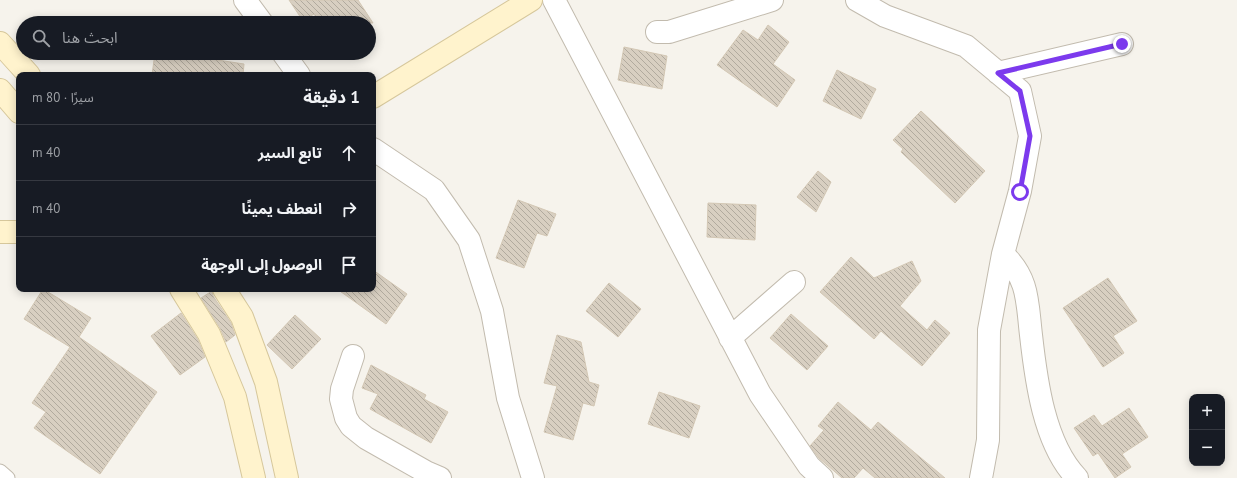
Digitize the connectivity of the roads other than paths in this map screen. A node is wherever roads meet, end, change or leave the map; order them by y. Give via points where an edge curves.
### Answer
1 (245, 0) edge
2 (531, 0) edge
3 (554, 0) edge
4 (772, 0) edge
5 (857, 0) edge
6 (257, 16) edge
7 (657, 32) dead end
8 (0, 43) edge
9 (1122, 44) dead end
10 (288, 60) edge
11 (26, 72) edge
12 (297, 72) edge
13 (998, 73) junction
14 (0, 90) edge
15 (376, 95) edge
16 (16, 109) edge
17 (376, 151) edge
18 (0, 232) edge
19 (16, 232) edge
20 (1003, 254) junction
21 (794, 282) dead end
22 (183, 292) edge
23 (226, 292) edge
24 (730, 338) junction
25 (353, 356) dead end
26 (0, 471) edge
27 (8, 478) edge
28 (254, 478) edge
29 (287, 478) edge
30 (440, 478) edge
31 (533, 478) edge
32 (822, 478) edge
33 (981, 478) edge
34 (1077, 478) edge

1 - 6 street
2 - 15 main road
3 - 24 street
4 - 7 street via 669,32
5 - 13 street via 885,16 966,46
8 - 11 main road
9 - 13 street
10 - 12 street
13 - 20 street via 1020,91 1030,136 1020,192
14 - 16 main road
17 - 31 street via 434,190 469,240 492,311 508,398
18 - 19 main road
20 - 33 street via 989,330 988,440
20 - 34 street via 1020,276 1027,298 1036,374 1052,438 1059,455
21 - 24 street
22 - 28 main road via 209,334 235,397
23 - 29 main road via 242,317 266,382
24 - 32 street via 760,394 809,466
25 - 30 street via 341,399 351,426 366,438
26 - 27 lane

